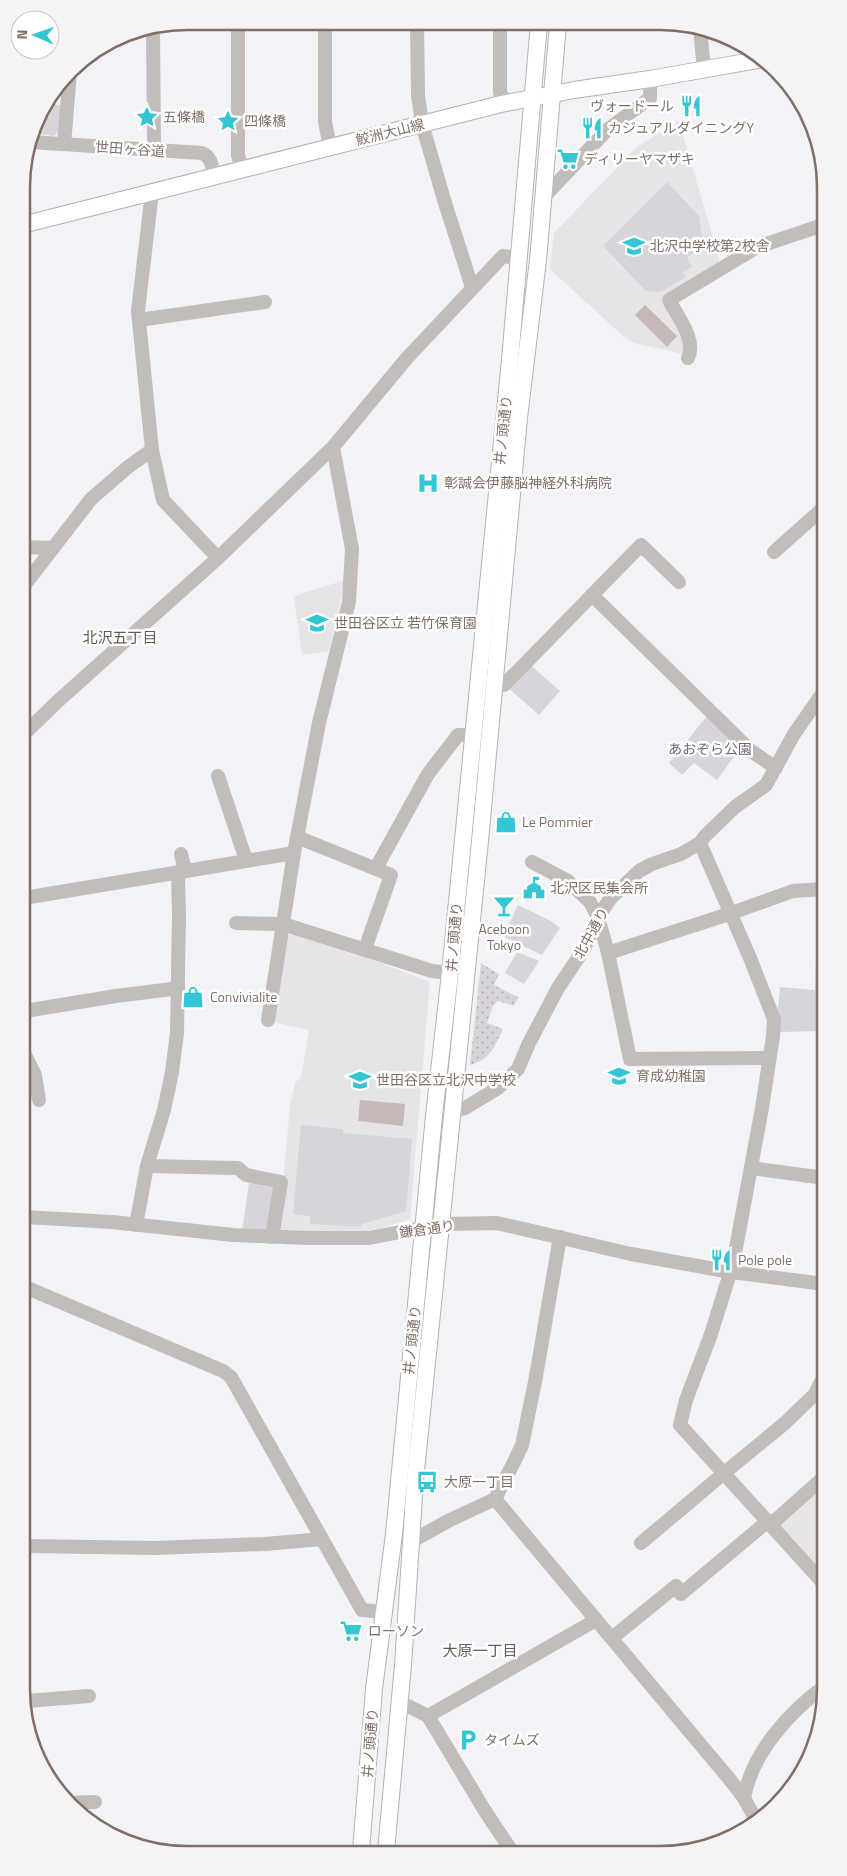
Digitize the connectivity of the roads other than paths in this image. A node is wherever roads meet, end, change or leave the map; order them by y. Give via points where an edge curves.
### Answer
1 (238, 30) edge
2 (326, 30) edge
3 (417, 30) edge
4 (500, 30) edge
5 (538, 30) edge
6 (557, 30) edge
7 (152, 34) edge
8 (701, 36) edge
9 (752, 61) edge
10 (704, 70) junction
11 (650, 79) junction
12 (69, 85) edge
13 (552, 94) junction
14 (532, 98) junction
15 (508, 103) junction
16 (422, 124) junction
17 (37, 142) edge
18 (64, 144) junction
19 (330, 147) junction
20 (154, 150) junction
21 (242, 169) junction
22 (214, 177) junction
23 (152, 192) junction
24 (544, 197) junction
25 (30, 223) edge
26 (817, 227) edge
27 (518, 258) junction
28 (472, 287) junction
29 (265, 302) dead end
30 (139, 320) junction
31 (688, 358) dead end
32 (333, 447) junction
33 (152, 450) junction
34 (817, 514) edge
35 (30, 547) edge
36 (53, 548) junction
37 (774, 552) dead end
38 (218, 558) junction
39 (30, 578) edge
40 (679, 582) dead end
41 (592, 595) junction
42 (494, 684) junction
43 (817, 701) edge
44 (30, 728) edge
45 (473, 735) junction
46 (777, 764) junction
47 (218, 776) dead end
48 (297, 836) junction
49 (700, 843) junction
50 (294, 853) junction
51 (181, 854) dead end
52 (246, 860) junction
53 (532, 862) dead end
54 (376, 868) junction
55 (182, 871) junction
56 (817, 889) edge
57 (30, 897) edge
58 (730, 913) junction
59 (598, 917) junction
60 (236, 923) dead end
61 (283, 924) junction
62 (364, 949) junction
63 (608, 953) junction
64 (450, 973) junction
65 (178, 987) junction
66 (30, 1010) edge
67 (268, 1020) dead end
68 (769, 1058) junction
69 (30, 1065) edge
70 (39, 1100) dead end
71 (453, 1111) junction
72 (147, 1166) junction
73 (751, 1168) junction
74 (817, 1177) edge
75 (30, 1217) edge
76 (442, 1224) junction
77 (136, 1225) junction
78 (424, 1228) junction
79 (272, 1237) junction
80 (560, 1237) junction
81 (731, 1272) junction
82 (817, 1283) edge
83 (30, 1289) edge
84 (817, 1390) edge
85 (723, 1474) junction
86 (817, 1483) edge
87 (494, 1499) junction
88 (769, 1524) junction
89 (322, 1539) junction
90 (410, 1542) junction
91 (641, 1544) dead end
92 (30, 1546) edge
93 (817, 1576) edge
94 (384, 1612) junction
95 (596, 1620) junction
96 (612, 1638) junction
97 (817, 1692) edge
98 (89, 1696) dead end
99 (31, 1701) edge
100 (399, 1705) junction
101 (428, 1716) junction
102 (744, 1798) junction
103 (95, 1802) dead end
104 (79, 1803) edge
105 (755, 1813) edge
106 (388, 1831) junction
107 (361, 1846) edge
108 (383, 1846) edge
109 (386, 1846) edge
110 (509, 1846) edge

1 - 21 street via 238,155
2 - 19 street via 325,122
3 - 16 street via 418,96
4 - 15 street via 500,93
5 - 14 main road, 井ノ頭通り
6 - 13 main road, 井ノ頭通り
7 - 20 street
8 - 10 street
9 - 10 main road, 鮫洲大山線
10 - 11 main road, 鮫洲大山線
11 - 13 main road, 鮫洲大山線
11 - 24 street via 650,98 607,130
12 - 18 street
13 - 14 main road, 鮫洲大山線
13 - 24 main road, 井ノ頭通り
14 - 15 main road, 鮫洲大山線
14 - 27 main road, 井ノ頭通り
15 - 16 main road, 鮫洲大山線
16 - 19 main road, 鮫洲大山線
16 - 28 street
17 - 18 street, 世田ヶ谷道
18 - 20 street, 世田ヶ谷道
19 - 21 main road, 鮫洲大山線
20 - 22 street, 世田ヶ谷道 via 204,154 210,161
21 - 22 main road, 鮫洲大山線
22 - 23 main road, 鮫洲大山線
23 - 25 main road, 鮫洲大山線
23 - 30 street
24 - 42 main road, 井ノ頭通り
26 - 31 street via 757,247 669,300 690,340
27 - 28 street via 503,256
27 - 45 main road, 井ノ頭通り
28 - 32 street via 393,374
29 - 30 street
30 - 33 street
32 - 38 street
32 - 48 street via 352,549 349,602 319,723
33 - 36 street via 91,499
33 - 38 street via 163,500
34 - 37 street
35 - 36 street
36 - 39 street
38 - 44 street
40 - 41 street via 641,545
41 - 42 street via 504,684
41 - 46 street via 752,751
42 - 71 main road, 井ノ頭通り
43 - 46 street, 北中通り
45 - 54 street via 458,735 451,741 428,774
45 - 64 main road, 井ノ頭通り
46 - 49 street, 北中通り via 766,785 735,807
47 - 52 street
48 - 50 street
48 - 54 street
49 - 58 street
49 - 59 street, 北中通り via 638,871 610,899
50 - 52 street
50 - 61 street
51 - 55 street
52 - 55 street
53 - 59 street via 568,881 590,902
54 - 62 street via 391,876
55 - 57 street
55 - 65 street
56 - 58 street via 792,891
58 - 63 street
58 - 68 street via 774,1019
59 - 63 street
59 - 71 street, 北中通り via 584,949 558,988 518,1069 498,1088 465,1108
60 - 61 street
61 - 62 street
61 - 67 street
62 - 64 street via 432,971
63 - 68 street via 630,1059
64 - 78 main road, 井ノ頭通り
65 - 66 street
65 - 72 street via 172,1072
68 - 73 street
69 - 70 street
71 - 76 main road, 井ノ頭通り
72 - 77 street
72 - 79 street via 238,1168 246,1175 281,1182
73 - 74 street
73 - 81 street
75 - 77 street, 鎌倉通り
76 - 78 street, 鎌倉通り
76 - 80 street, 鎌倉通り via 497,1223
76 - 90 main road, 井ノ頭通り
77 - 79 street, 鎌倉通り
78 - 79 street, 鎌倉通り via 368,1238
78 - 94 main road, 井ノ頭通り
80 - 81 street, 鎌倉通り
80 - 87 street via 522,1445
81 - 82 street, 鎌倉通り
81 - 85 street via 680,1425
83 - 89 street via 231,1377
84 - 85 street via 785,1424
85 - 88 street
85 - 91 street
86 - 88 street
87 - 90 street
87 - 95 street
88 - 93 street
88 - 96 street via 762,1526 681,1594 676,1586
89 - 92 street via 156,1548
89 - 94 street via 362,1610
90 - 100 main road, 井ノ頭通り
94 - 107 main road, 井ノ頭通り via 374,1689
95 - 96 street
95 - 101 street
96 - 102 street
97 - 102 street via 783,1723 755,1765
98 - 99 street
100 - 101 street
100 - 106 main road, 井ノ頭通り
101 - 110 street
102 - 105 street
103 - 104 street
106 - 108 main road
106 - 109 main road, 井ノ頭通り

